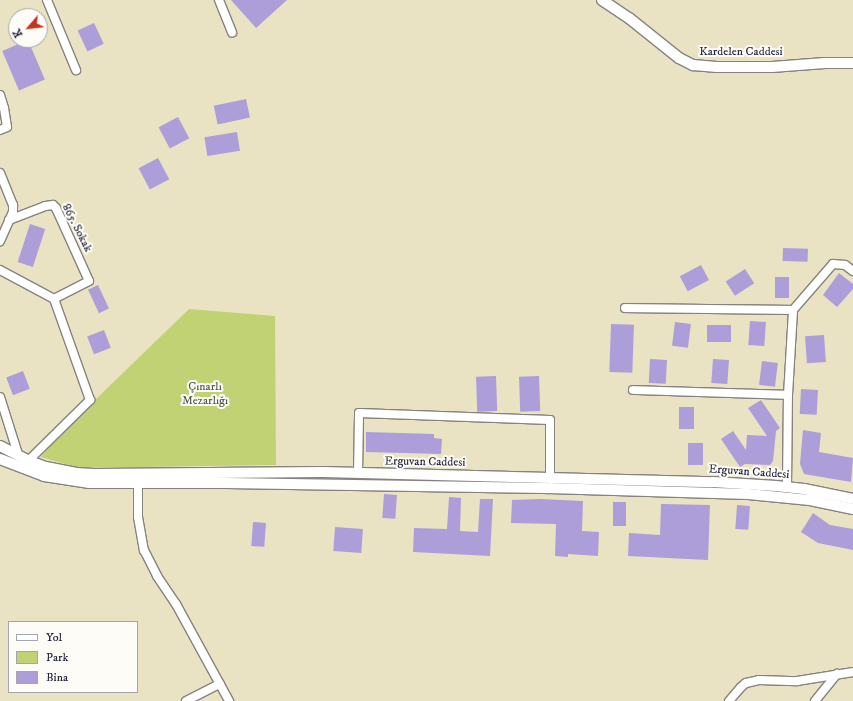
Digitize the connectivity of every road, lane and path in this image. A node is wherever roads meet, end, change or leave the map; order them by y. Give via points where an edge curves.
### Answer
1 (47, 0) edge
2 (219, 0) edge
3 (602, 0) edge
4 (232, 33) dead end
5 (853, 63) edge
6 (76, 70) dead end
7 (0, 95) edge
8 (3, 128) edge
9 (0, 173) edge
10 (9, 220) junction
11 (0, 241) edge
12 (0, 270) edge
13 (853, 271) edge
14 (54, 298) junction
15 (624, 308) dead end
16 (793, 310) junction
17 (633, 390) dead end
18 (788, 395) junction
19 (0, 397) edge
20 (0, 446) edge
21 (18, 454) junction
22 (0, 459) edge
23 (29, 460) junction
24 (358, 473) junction
25 (550, 478) junction
26 (138, 483) junction
27 (787, 487) junction
28 (853, 499) edge
29 (853, 509) edge
30 (853, 672) edge
31 (837, 674) junction
32 (220, 684) junction
33 (186, 701) edge
34 (230, 701) edge
35 (729, 701) edge
36 (815, 701) edge

1 - 6 street
2 - 4 street
3 - 5 street, Kardelen Caddesi via 630,18 679,58 693,65 764,67
7 - 8 street via 4,108
9 - 10 street via 13,205
10 - 11 street
10 - 14 street, 865. Sokak via 53,205 58,212 89,281
12 - 14 street
13 - 16 street via 845,265 833,264
14 - 23 street via 90,400
15 - 16 street
16 - 18 street
17 - 18 street
18 - 27 street
19 - 21 street
20 - 21 street, Erguvan Caddesi
21 - 23 street, Erguvan Caddesi
22 - 26 street via 32,473 56,479 90,484
23 - 24 street, Erguvan Caddesi via 60,470 98,474
24 - 25 street, Erguvan Caddesi
24 - 25 street via 359,413 550,420
25 - 27 street, Erguvan Caddesi via 713,482
26 - 29 street via 536,488 748,494 810,500
26 - 32 street via 138,517 144,550
27 - 28 street, Erguvan Caddesi
30 - 31 street
31 - 35 street via 797,681 759,680 746,683
31 - 36 street
32 - 33 street
32 - 34 street

